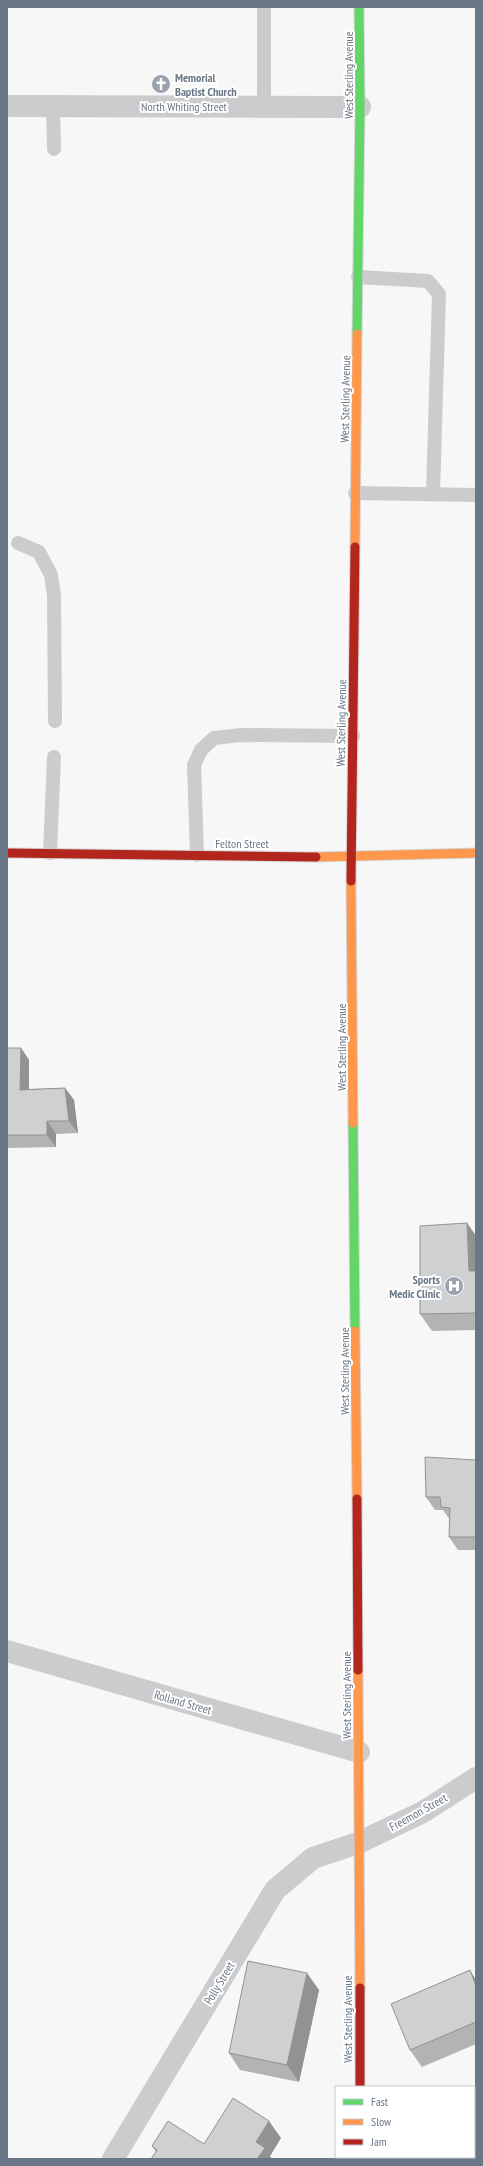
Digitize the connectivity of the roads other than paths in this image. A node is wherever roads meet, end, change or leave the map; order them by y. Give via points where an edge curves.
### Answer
1 (264, 7) edge
2 (359, 7) edge
3 (7, 106) edge
4 (53, 106) junction
5 (264, 106) junction
6 (360, 106) junction
7 (54, 149) dead end
8 (358, 277) junction
9 (355, 493) junction
10 (433, 494) junction
11 (476, 495) edge
12 (18, 543) dead end
13 (55, 721) dead end
14 (353, 736) junction
15 (54, 757) dead end
16 (7, 853) edge
17 (50, 853) junction
18 (476, 853) edge
19 (197, 855) junction
20 (351, 857) junction
21 (7, 1651) edge
22 (359, 1752) junction
23 (476, 1778) edge
24 (358, 1843) junction
25 (360, 2086) edge
26 (113, 2159) edge

1 - 5 lane
2 - 6 main road, West Sterling Avenue
3 - 4 street, North Whiting Street
4 - 5 street, North Whiting Street
4 - 7 lane
5 - 6 street, North Whiting Street
6 - 8 main road, West Sterling Avenue
8 - 9 main road, West Sterling Avenue
8 - 10 lane via 428,281 439,294
9 - 10 lane
9 - 14 main road, West Sterling Avenue
10 - 11 lane
12 - 13 lane via 39,552 51,575 54,595
14 - 19 lane via 241,734 214,738 201,750 194,764
14 - 20 main road, West Sterling Avenue
15 - 17 lane
16 - 17 main road, Felton Street
17 - 19 main road, Felton Street
18 - 20 main road, Felton Street
19 - 20 main road, Felton Street
20 - 22 main road, West Sterling Avenue
21 - 22 street, Rolland Street
22 - 24 main road, West Sterling Avenue
23 - 24 street, Freemon Street via 423,1812
24 - 25 main road, West Sterling Avenue
24 - 26 street, Polly Street via 313,1858 275,1890

